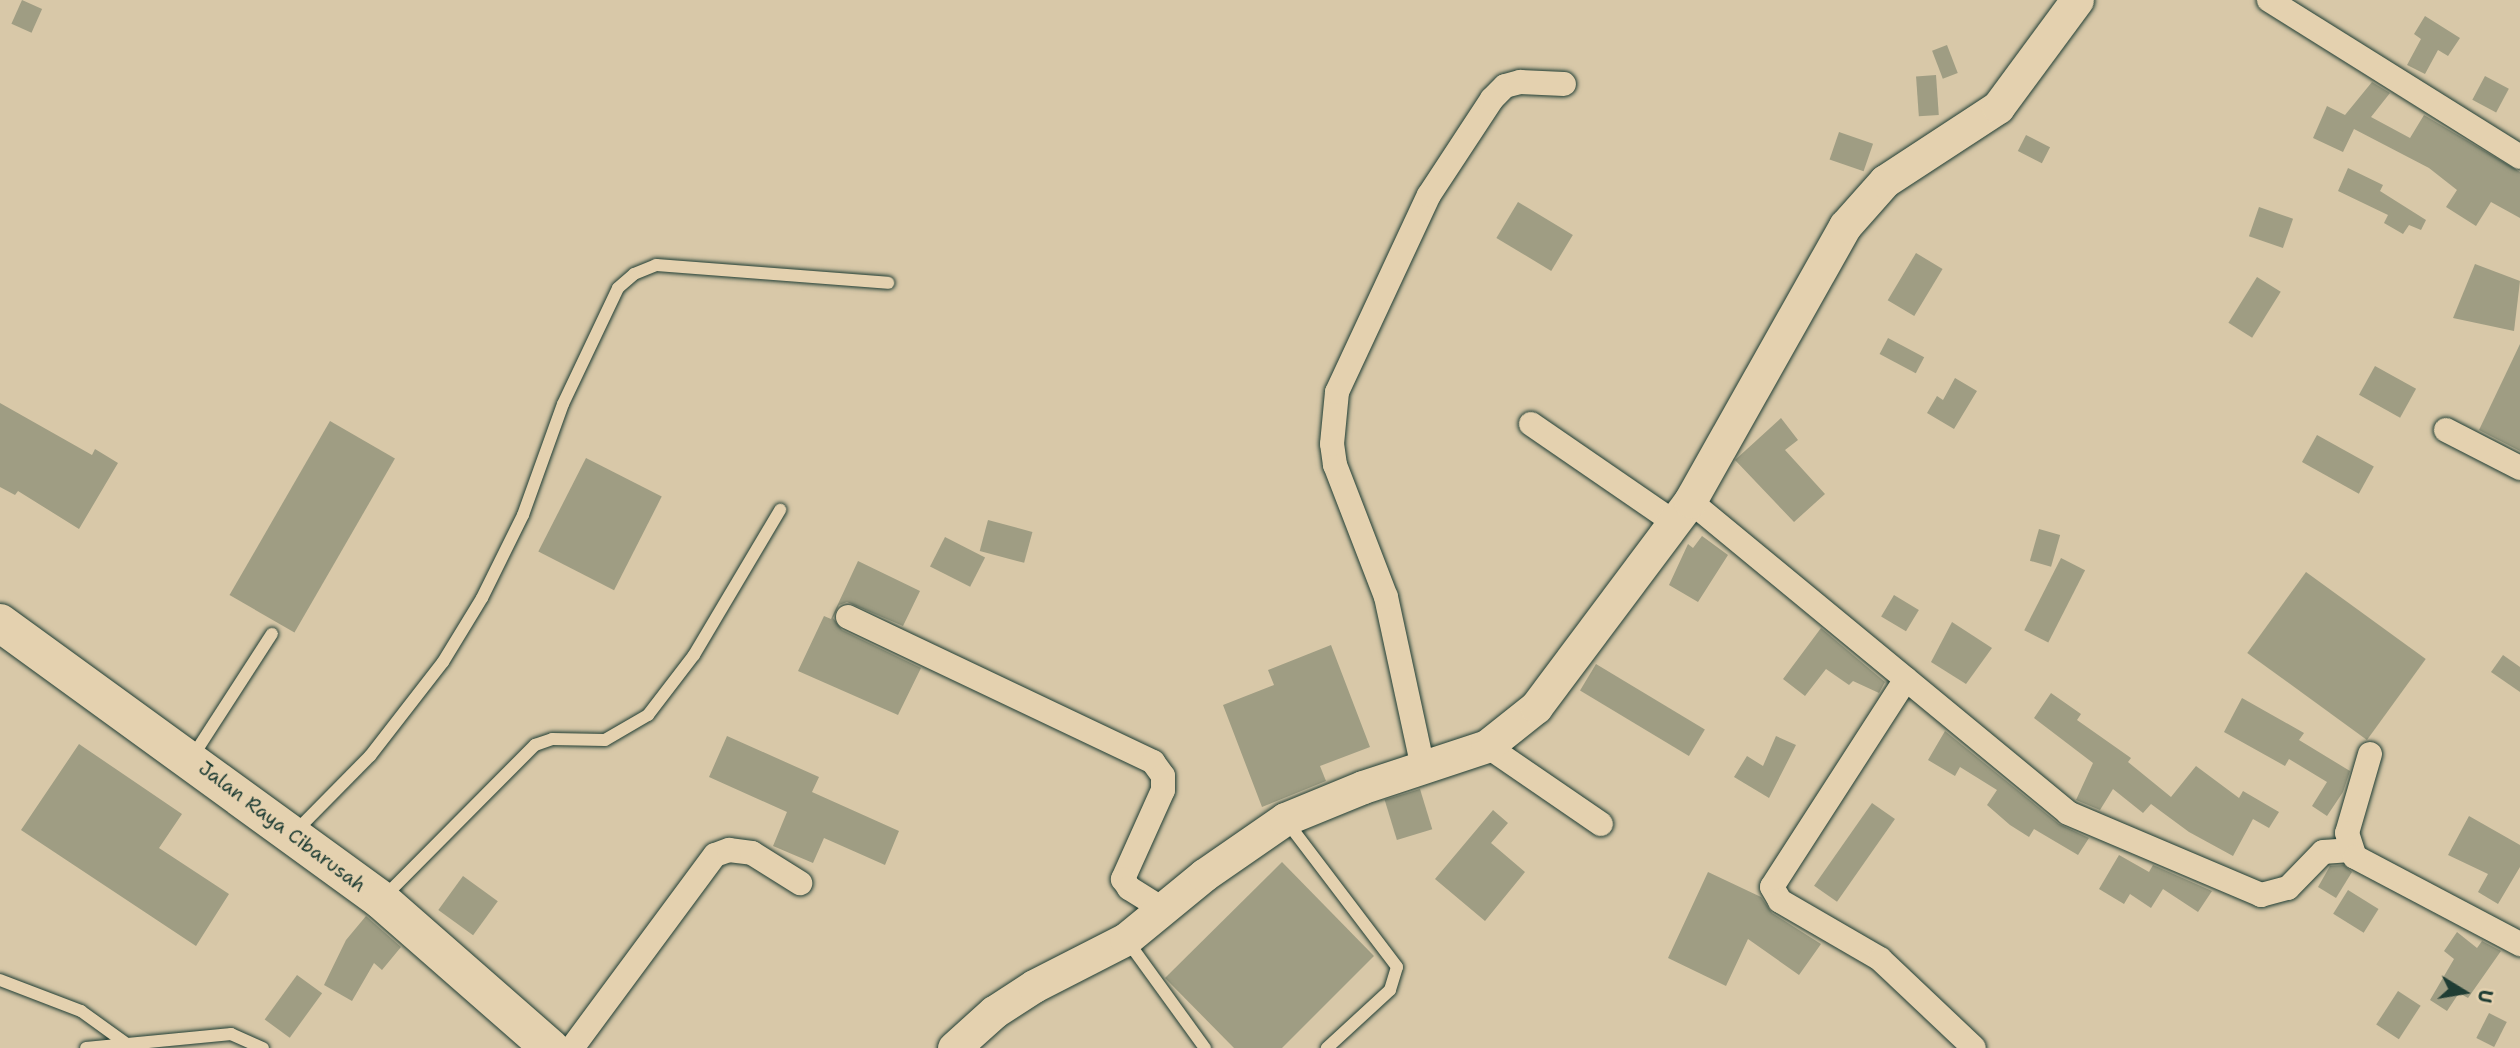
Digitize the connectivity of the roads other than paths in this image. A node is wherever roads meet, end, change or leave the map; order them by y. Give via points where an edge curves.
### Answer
1 (2077, 0) edge
2 (2269, 0) edge
3 (1564, 84) dead end
4 (2520, 156) edge
5 (888, 283) dead end
6 (1531, 424) dead end
7 (2446, 430) dead end
8 (2520, 468) edge
9 (780, 510) dead end
10 (1683, 512) junction
11 (848, 617) dead end
12 (0, 623) edge
13 (272, 634) dead end
14 (1906, 678) junction
15 (1487, 746) junction
16 (2370, 754) dead end
17 (191, 760) junction
18 (1423, 768) junction
19 (1285, 819) junction
20 (1601, 824) dead end
21 (289, 837) junction
22 (2350, 850) junction
23 (800, 883) dead end
24 (381, 901) junction
25 (1162, 909) junction
26 (1126, 939) junction
27 (2520, 944) edge
28 (0, 980) edge
29 (127, 1044) junction
30 (86, 1048) edge
31 (262, 1048) edge
32 (550, 1048) edge
33 (572, 1048) edge
34 (954, 1048) edge
35 (1205, 1048) edge
36 (1327, 1048) edge
37 (1974, 1048) edge

1 - 10 street via 1998,107 1968,131 1904,166 1858,209 1820,266
2 - 4 street
3 - 18 street via 1520,82 1505,86 1492,99 1429,195 1337,392 1332,444 1335,465 1387,597
5 - 21 lane via 656,265 634,274 618,288 563,404 523,515 482,598 443,662 370,757
6 - 10 street
7 - 8 street
9 - 24 lane via 694,655 648,715 605,740 552,739 535,745
10 - 14 street
10 - 15 street via 1550,693
11 - 25 street via 1153,762 1163,776 1163,790 1123,879
12 - 17 main road, Jalan Raya Cibarusah
13 - 17 lane
14 - 22 street via 2068,813 2249,891 2260,895 2288,888 2323,852
14 - 37 street via 1777,877 1773,891 1780,901 1880,960
15 - 18 street
15 - 20 street
16 - 22 street via 2347,833
17 - 21 main road, Jalan Raya Cibarusah
18 - 19 street
19 - 25 street
19 - 36 lane via 1398,967 1390,990
21 - 24 main road, Jalan Raya Cibarusah
22 - 27 street via 2361,861
23 - 33 street via 751,853 729,850 715,855
24 - 32 main road, Jalan Raya Cibarusah
25 - 26 street
26 - 34 street via 1034,986 994,1012
26 - 35 lane
28 - 29 lane via 81,1011
29 - 30 lane
29 - 31 lane via 231,1034

